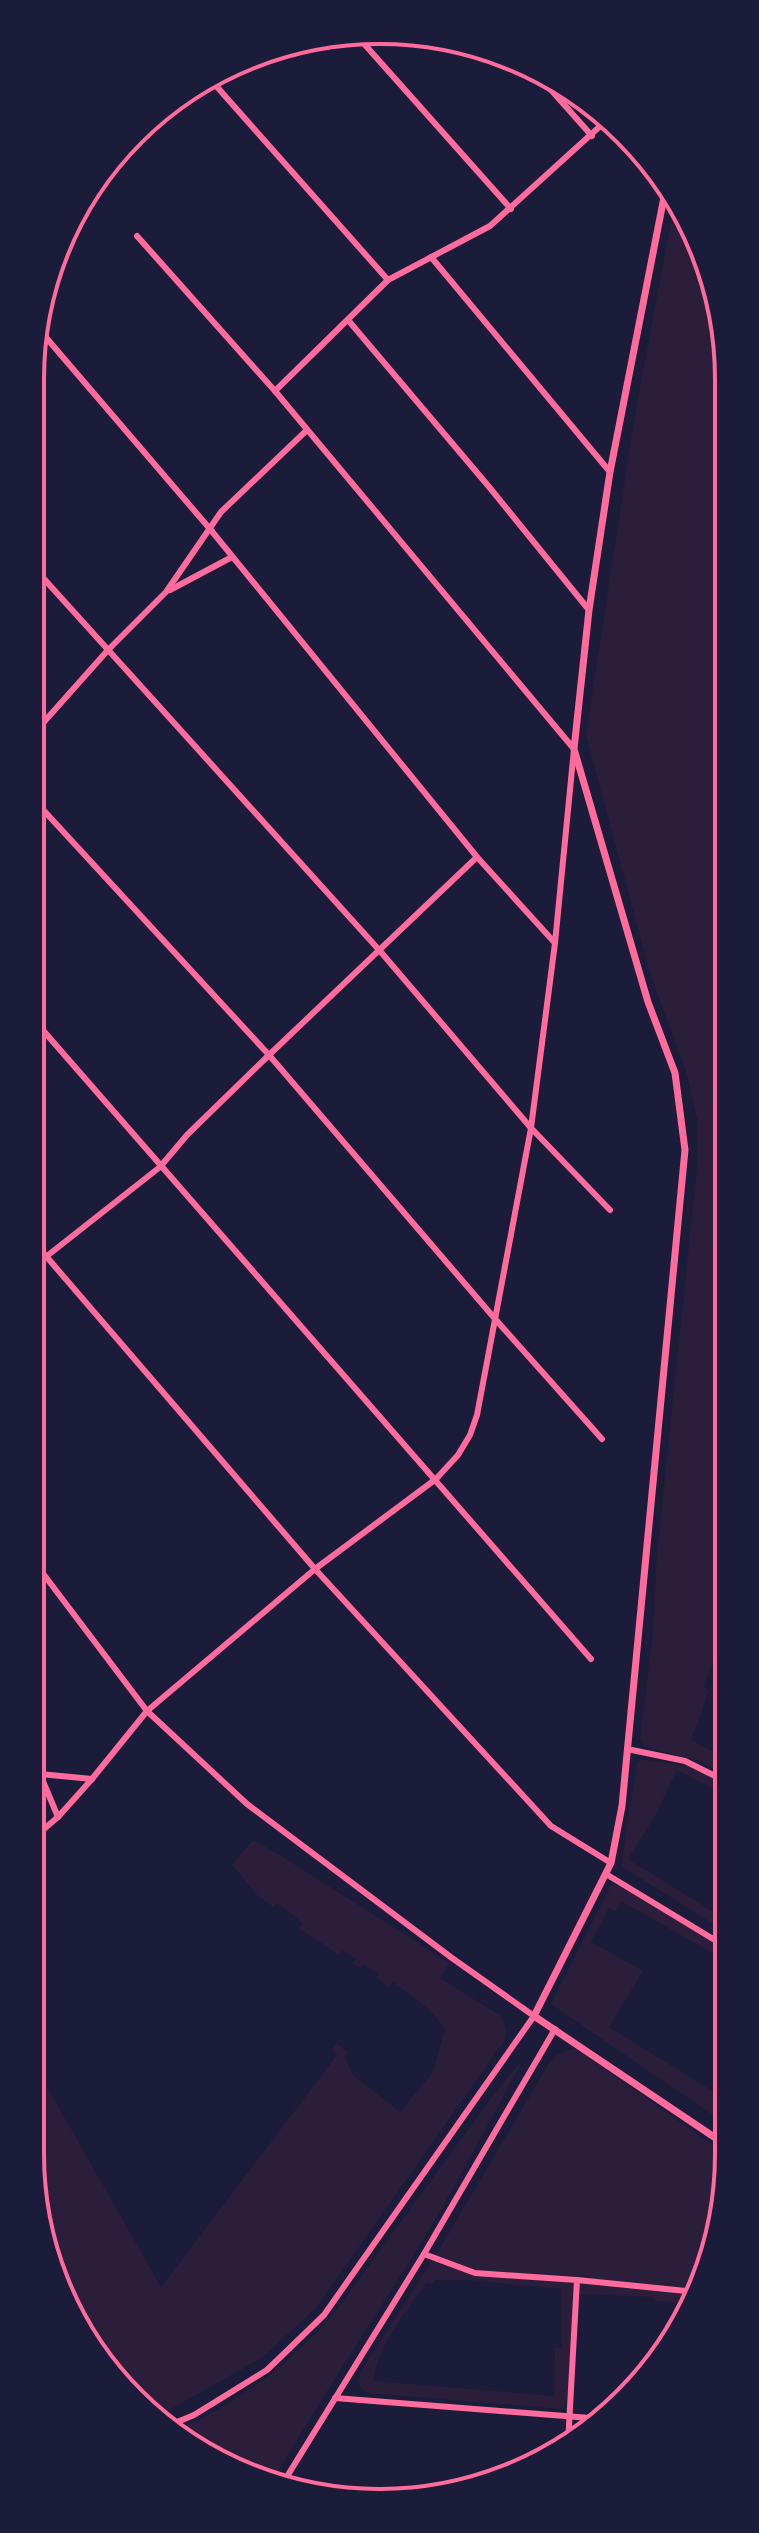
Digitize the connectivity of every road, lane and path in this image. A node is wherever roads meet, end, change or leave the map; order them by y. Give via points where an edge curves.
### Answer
1 (365, 45) edge
2 (217, 87) edge
3 (554, 94) edge
4 (601, 127) edge
5 (592, 136) junction
6 (663, 201) edge
7 (511, 209) junction
8 (137, 236) dead end
9 (431, 257) junction
10 (388, 280) junction
11 (348, 320) junction
12 (47, 338) edge
13 (275, 391) junction
14 (307, 430) junction
15 (610, 472) junction
16 (210, 529) junction
17 (232, 557) junction
18 (44, 579) edge
19 (166, 592) junction
20 (589, 610) junction
21 (108, 650) junction
22 (44, 722) edge
23 (574, 749) junction
24 (44, 811) edge
25 (477, 857) junction
26 (555, 943) junction
27 (380, 951) junction
28 (44, 1032) edge
29 (269, 1055) junction
30 (531, 1128) junction
31 (160, 1167) junction
32 (610, 1210) dead end
33 (44, 1254) edge
34 (47, 1257) junction
35 (44, 1259) edge
36 (496, 1320) junction
37 (602, 1439) dead end
38 (436, 1479) junction
39 (315, 1569) junction
40 (44, 1575) edge
41 (591, 1659) dead end
42 (147, 1711) junction
43 (627, 1749) junction
44 (44, 1774) edge
45 (715, 1776) edge
46 (92, 1779) junction
47 (44, 1784) edge
48 (58, 1817) junction
49 (44, 1829) edge
50 (611, 1863) junction
51 (606, 1874) junction
52 (715, 1940) edge
53 (534, 2016) junction
54 (555, 2029) junction
55 (715, 2138) edge
56 (424, 2254) junction
57 (577, 2280) junction
58 (685, 2291) edge
59 (335, 2398) junction
60 (570, 2416) junction
61 (587, 2418) edge
62 (178, 2422) edge
63 (569, 2430) edge
64 (287, 2476) edge

1 - 7 street
2 - 10 street
3 - 5 street
4 - 5 street
5 - 7 street
6 - 15 street
7 - 9 street
8 - 13 street
9 - 10 street
9 - 15 street
10 - 11 street
11 - 13 street
11 - 20 street
12 - 16 street
13 - 14 street
14 - 16 street via 221,512
14 - 23 street
15 - 20 street
16 - 17 street
16 - 19 street
17 - 19 street
17 - 25 street
18 - 21 street
19 - 21 street
20 - 23 street
21 - 22 street
21 - 27 street
23 - 26 street
23 - 43 street via 648,1002 675,1073 685,1150
24 - 29 street
25 - 26 street
25 - 27 street
26 - 30 street
27 - 29 street
27 - 30 street
28 - 31 street
29 - 31 street
29 - 36 street
30 - 32 street
30 - 36 street
31 - 34 street
31 - 38 street
33 - 34 street
34 - 35 street
34 - 39 street
36 - 37 street
36 - 38 street via 470,1435
38 - 39 street
38 - 41 street
39 - 42 street
39 - 50 street via 551,1826
40 - 42 street
42 - 46 street
42 - 53 street via 262,1817
43 - 45 street via 685,1761
43 - 50 street
44 - 46 street
46 - 48 street
47 - 48 street
48 - 49 street
50 - 51 street
51 - 52 street
51 - 53 street
53 - 54 street
53 - 62 street via 324,2315 267,2370
54 - 55 street
54 - 56 street
56 - 57 street via 475,2273
56 - 59 street
57 - 58 street
57 - 60 street
59 - 60 street
59 - 64 street
60 - 61 street
60 - 63 street

